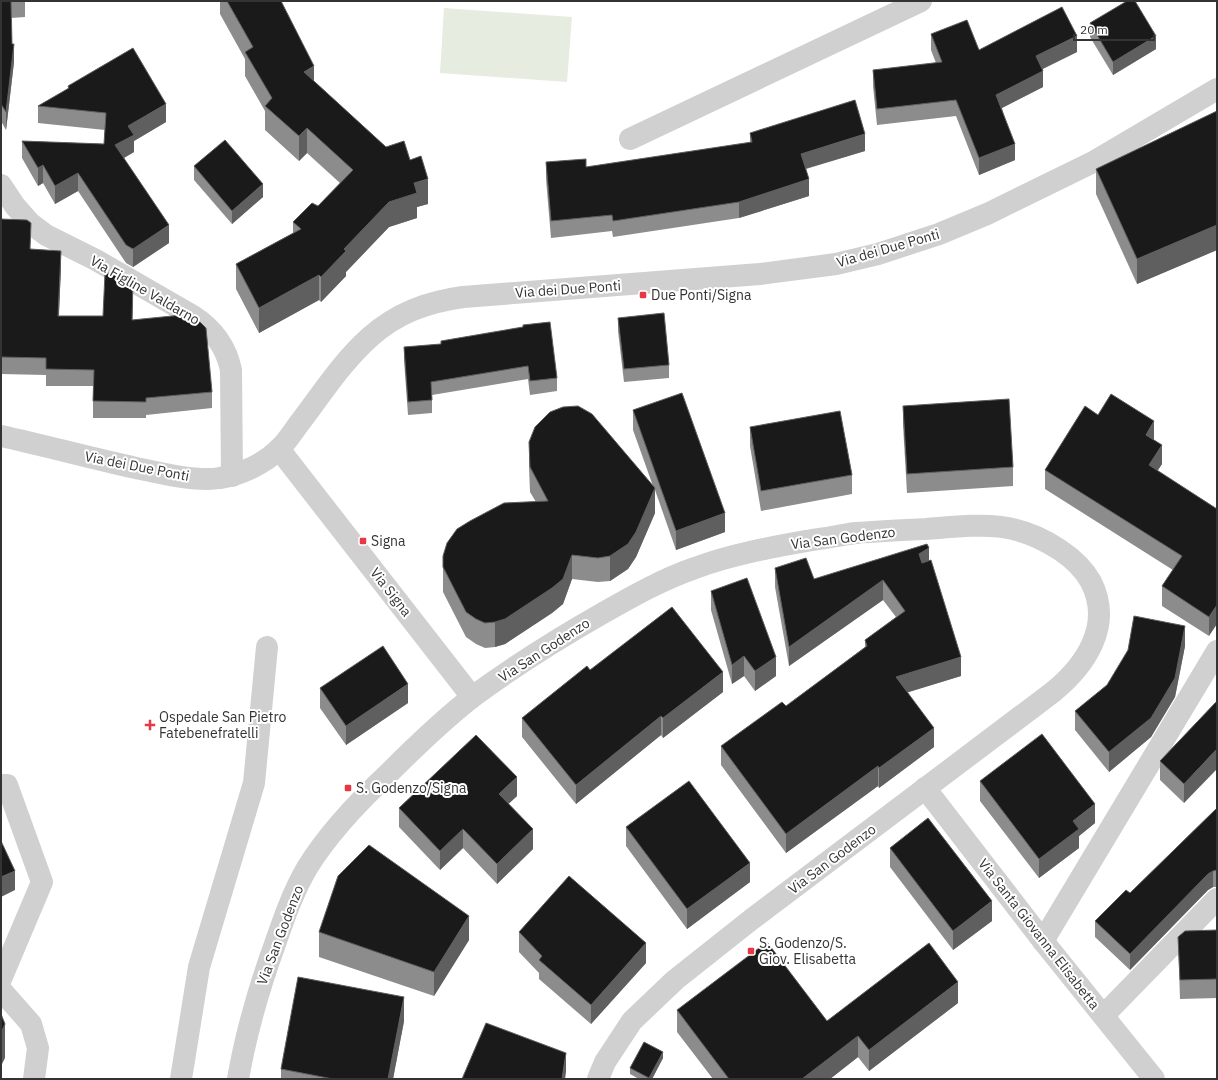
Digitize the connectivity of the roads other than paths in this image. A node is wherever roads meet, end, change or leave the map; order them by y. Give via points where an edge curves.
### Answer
1 (920, 1) edge
2 (1217, 89) edge
3 (630, 139) dead end
4 (1, 185) edge
5 (1, 436) edge
6 (279, 449) junction
7 (232, 476) junction
8 (267, 647) dead end
9 (1217, 651) edge
10 (472, 697) junction
11 (1, 785) edge
12 (924, 788) junction
13 (1217, 899) edge
14 (1043, 941) junction
15 (1, 979) edge
16 (1, 990) edge
17 (1104, 1015) junction
18 (34, 1079) edge
19 (181, 1079) edge
20 (238, 1079) edge
21 (598, 1079) edge
22 (1154, 1079) edge

1 - 3 street
2 - 6 street, Via dei Due Ponti via 1095,161 1001,207 946,232 878,254 836,264 760,274 462,297 434,302 411,310 384,326 356,351
4 - 7 street, Via Figline Valdarno via 23,215 38,230 193,316 218,338 229,358 231,370
5 - 7 street, Via dei Due Ponti via 164,474 202,478
6 - 7 street, Via dei Due Ponti via 260,463
6 - 10 street, Via Signa
8 - 19 street via 254,783 199,967
9 - 14 street
10 - 12 street, Via San Godenzo via 531,656 623,602 678,574 719,560 788,544 853,534 999,526 1044,539 1075,561 1092,583 1099,617 1096,636 1080,663 1062,685
10 - 20 street, Via San Godenzo via 430,733 358,803 333,831 306,870 293,895 269,959 244,1047
11 - 15 street via 7,785 42,882
12 - 14 street, Via Santa Giovanna Elisabetta
12 - 21 street, Via San Godenzo via 675,980 632,1021 605,1062
13 - 17 street
14 - 17 street, Via Santa Giovanna Elisabetta
16 - 18 street via 31,1024 38,1048
17 - 22 street, Via Santa Giovanna Elisabetta

